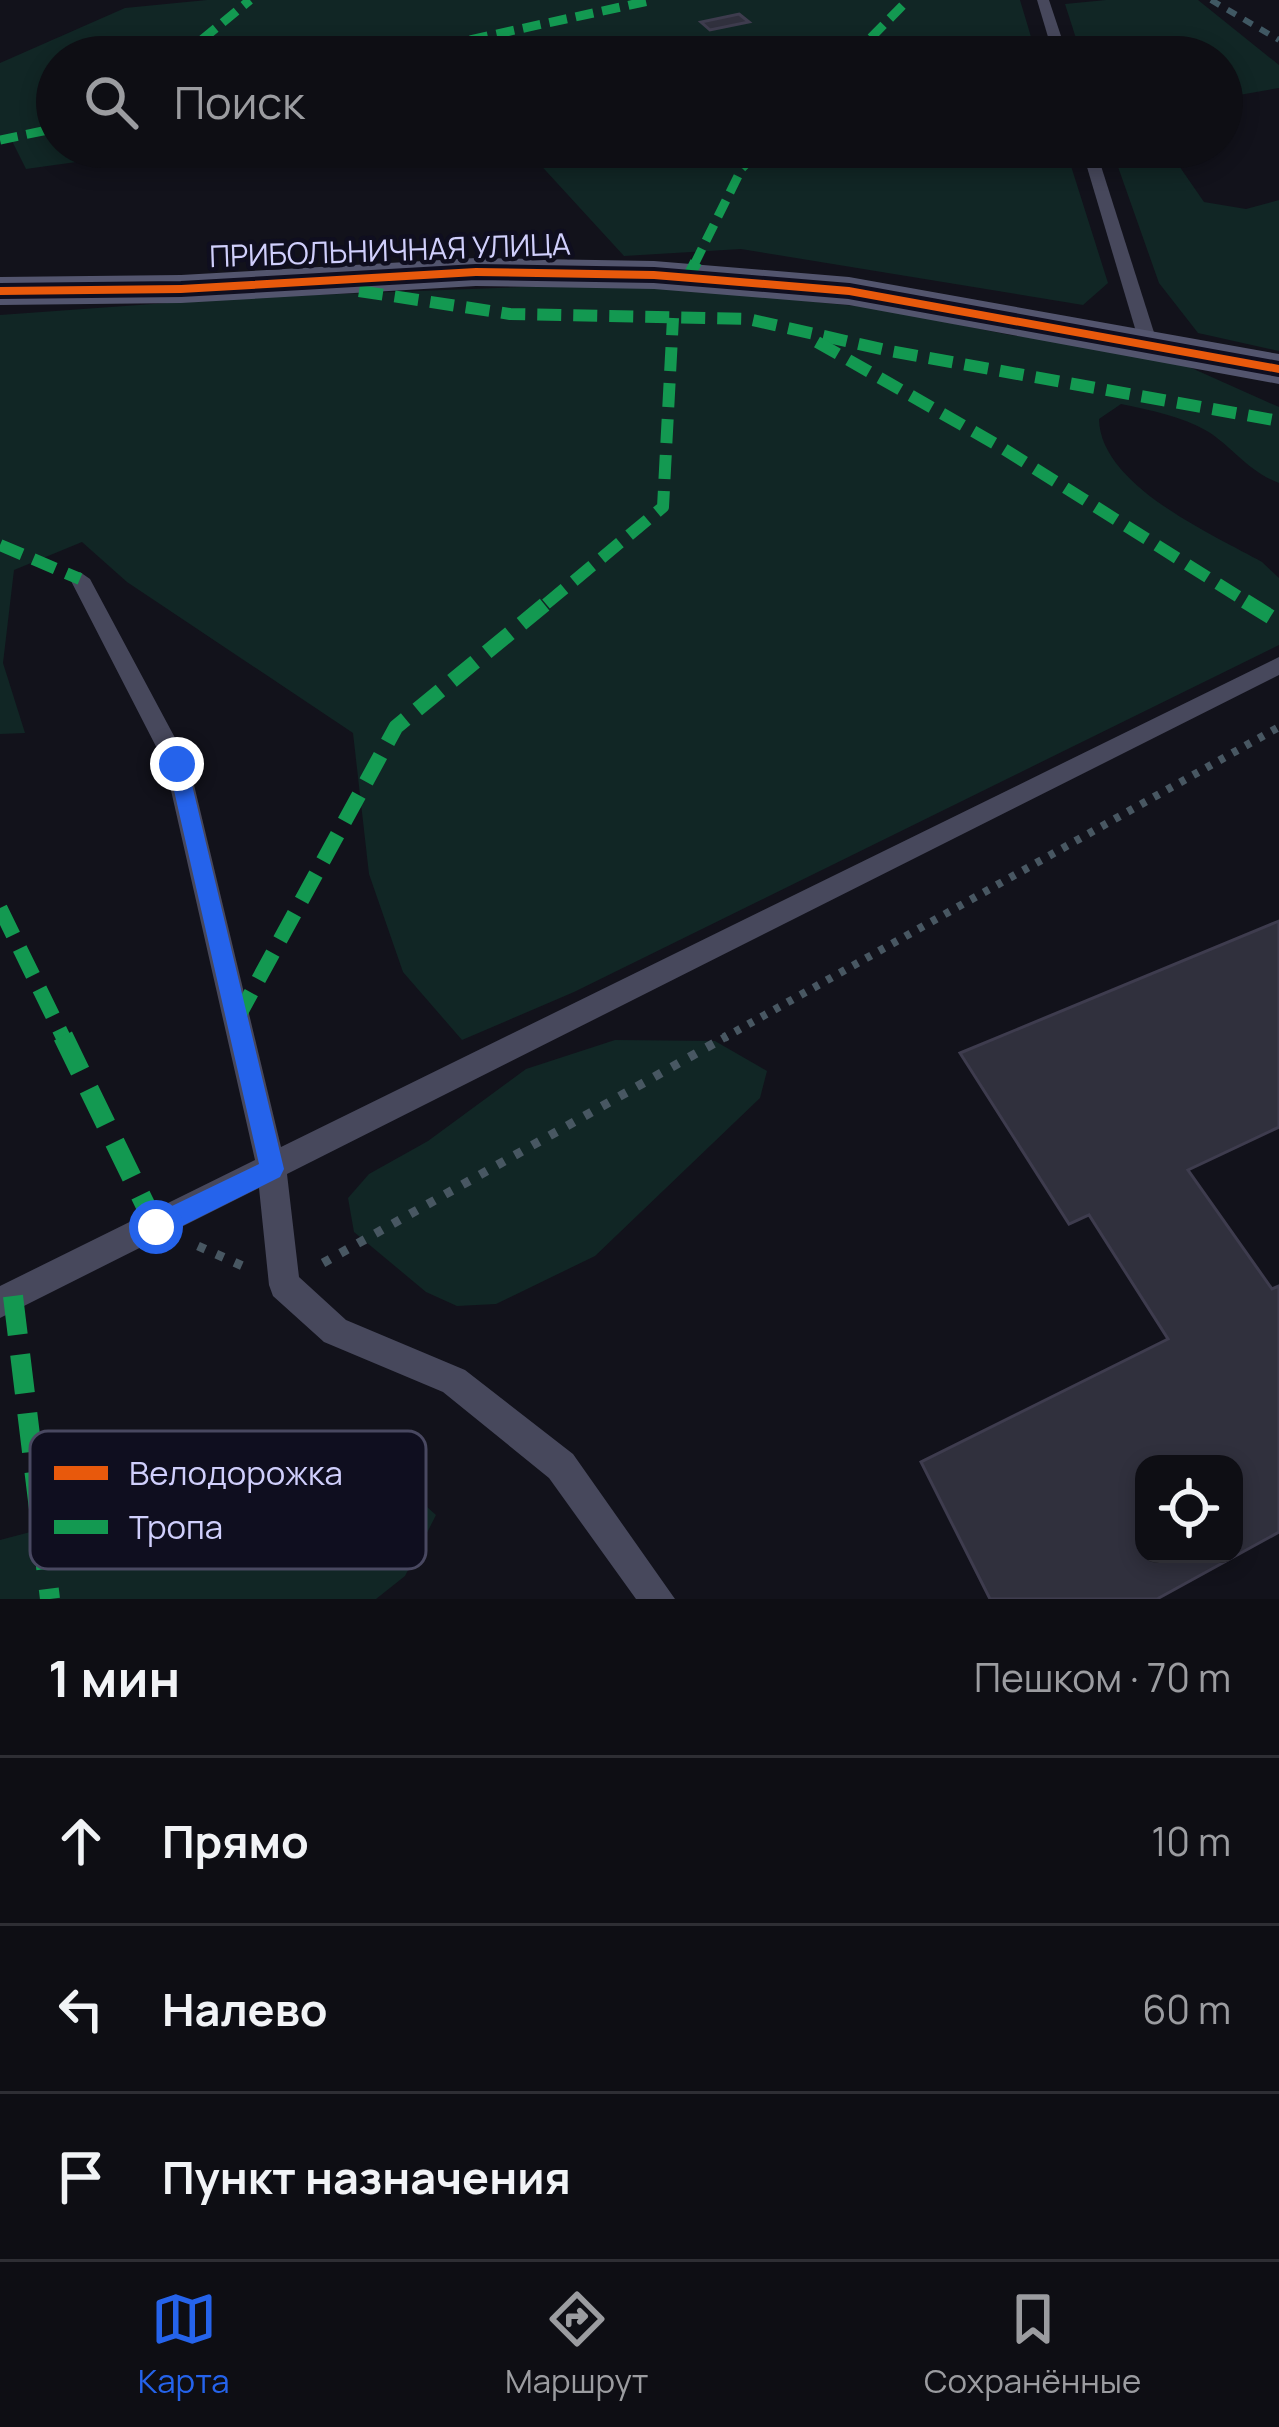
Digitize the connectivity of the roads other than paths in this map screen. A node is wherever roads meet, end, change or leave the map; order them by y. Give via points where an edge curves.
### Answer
1 (1043, 0) edge
2 (1054, 36) edge
3 (1094, 168) edge
4 (0, 291) edge
5 (1149, 345) junction
6 (1279, 369) edge
7 (80, 579) dead end
8 (1279, 665) edge
9 (272, 1169) junction
10 (0, 1302) edge
11 (657, 1599) edge

1 - 2 lane
3 - 5 lane
4 - 5 street, ПРИБОЛЬНИЧНАЯ УЛИЦА via 476,272 654,275 849,291
5 - 6 street, ПРИБОЛЬНИЧНАЯ УЛИЦА
7 - 9 lane via 177,764
8 - 9 lane
9 - 10 lane
9 - 11 lane via 284,1285 335,1331 454,1381 561,1466

